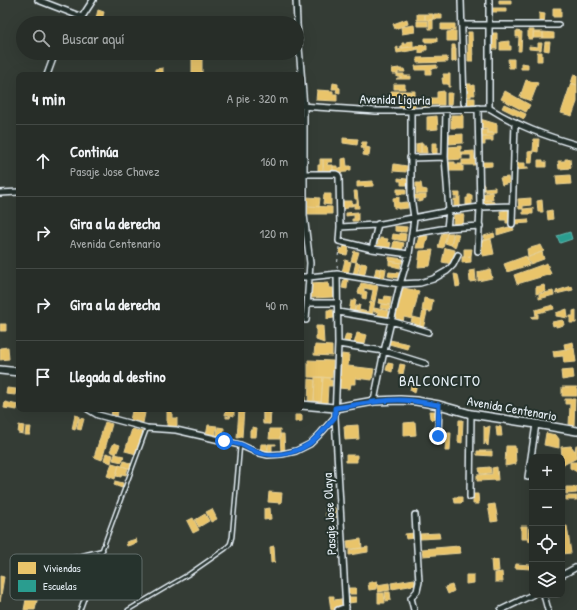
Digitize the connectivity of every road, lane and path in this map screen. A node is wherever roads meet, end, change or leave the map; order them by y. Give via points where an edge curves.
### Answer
1 (38, 0) edge
2 (93, 0) edge
3 (296, 0) edge
4 (461, 0) edge
5 (488, 0) edge
6 (82, 16) joint
7 (297, 16) edge
8 (462, 25) junction
9 (558, 25) dead end
10 (489, 26) junction
11 (52, 60) edge
12 (299, 60) edge
13 (48, 72) edge
14 (300, 72) edge
15 (464, 103) dead end
16 (304, 106) edge
17 (478, 108) junction
18 (490, 108) junction
19 (446, 110) junction
20 (411, 111) junction
21 (515, 122) junction
22 (577, 145) edge
23 (445, 157) junction
24 (410, 158) junction
25 (304, 174) joint
26 (16, 192) edge
27 (0, 193) edge
28 (512, 206) junction
29 (480, 207) junction
30 (449, 211) junction
31 (414, 218) junction
32 (378, 224) junction
33 (512, 224) dead end
34 (480, 226) junction
35 (340, 227) junction
36 (447, 228) junction
37 (412, 234) junction
38 (339, 241) junction
39 (372, 249) junction
40 (478, 251) dead end
41 (409, 254) junction
42 (458, 255) dead end
43 (337, 274) junction
44 (304, 277) edge
45 (309, 277) junction
46 (400, 284) junction
47 (308, 303) junction
48 (338, 303) junction
49 (338, 312) junction
50 (306, 320) dead end
51 (391, 322) junction
52 (428, 332) dead end
53 (338, 344) junction
54 (384, 351) junction
55 (426, 364) dead end
56 (0, 370) edge
57 (16, 372) edge
58 (374, 401) junction
59 (304, 405) edge
60 (439, 405) junction
61 (335, 408) junction
62 (94, 412) edge
63 (471, 414) junction
64 (335, 417) junction
65 (536, 424) junction
66 (147, 428) junction
67 (577, 431) edge
68 (438, 436) dead end
69 (240, 445) junction
70 (528, 478) dead end
71 (470, 497) dead end
72 (415, 515) dead end
73 (102, 550) junction
74 (85, 554) edge
75 (101, 554) edge
76 (577, 567) edge
77 (565, 573) edge
78 (529, 596) edge
79 (545, 598) edge
80 (84, 600) edge
81 (346, 608) edge
82 (80, 610) edge
83 (128, 610) edge
84 (338, 610) edge
85 (414, 610) edge
86 (501, 610) edge
87 (548, 610) edge

1 - 6 street
2 - 6 street
3 - 7 street
4 - 8 street
5 - 10 street
8 - 10 street
8 - 15 street
9 - 10 street
10 - 18 street
11 - 13 street
12 - 14 street
16 - 20 street, Avenida Liguria
17 - 18 street, Avenida Liguria
17 - 19 street, Avenida Liguria
17 - 29 street
18 - 21 street
19 - 20 street, Avenida Liguria
19 - 23 street
20 - 24 street
21 - 22 street
21 - 28 street
23 - 24 street
23 - 30 street
24 - 31 street
25 - 35 street via 338,175
25 - 45 street
26 - 27 street
28 - 29 street
28 - 33 street
29 - 30 street
29 - 34 street
30 - 31 street
30 - 36 street
31 - 32 street
31 - 37 street
32 - 35 street
32 - 39 street
34 - 36 street
34 - 40 street
35 - 38 street
36 - 37 street
37 - 41 street
38 - 39 street
38 - 43 path
39 - 41 street
41 - 46 street
42 - 46 street via 453,265 433,279 420,283
43 - 45 street
43 - 46 street
43 - 48 street, Pasaje Jose Olaya
44 - 45 street
45 - 47 street
46 - 51 street
47 - 48 street
47 - 50 street
48 - 49 street, Pasaje Jose Olaya
49 - 51 street
49 - 53 street, Pasaje Jose Olaya
51 - 52 street
51 - 54 street
53 - 54 street
53 - 61 street, Pasaje Jose Olaya
54 - 55 street
54 - 58 street
56 - 57 main road
58 - 60 main road, Avenida Centenario via 400,400
58 - 61 main road, Avenida Centenario
59 - 61 main road, Avenida Centenario
60 - 63 main road, Avenida Centenario
60 - 68 street
61 - 64 street, Pasaje Jose Olaya
62 - 66 street
63 - 65 main road, Avenida Centenario
63 - 71 street
64 - 69 street via 310,444 296,451 268,455
64 - 81 street, Pasaje Jose Olaya
65 - 67 main road, Avenida Centenario
65 - 70 street
66 - 69 street via 176,430
66 - 73 lane
69 - 83 lane via 230,544 189,574
72 - 85 street via 419,582 417,591 411,598
73 - 74 lane
73 - 75 lane
76 - 77 street
78 - 86 street
79 - 87 street
80 - 82 lane
81 - 84 street

